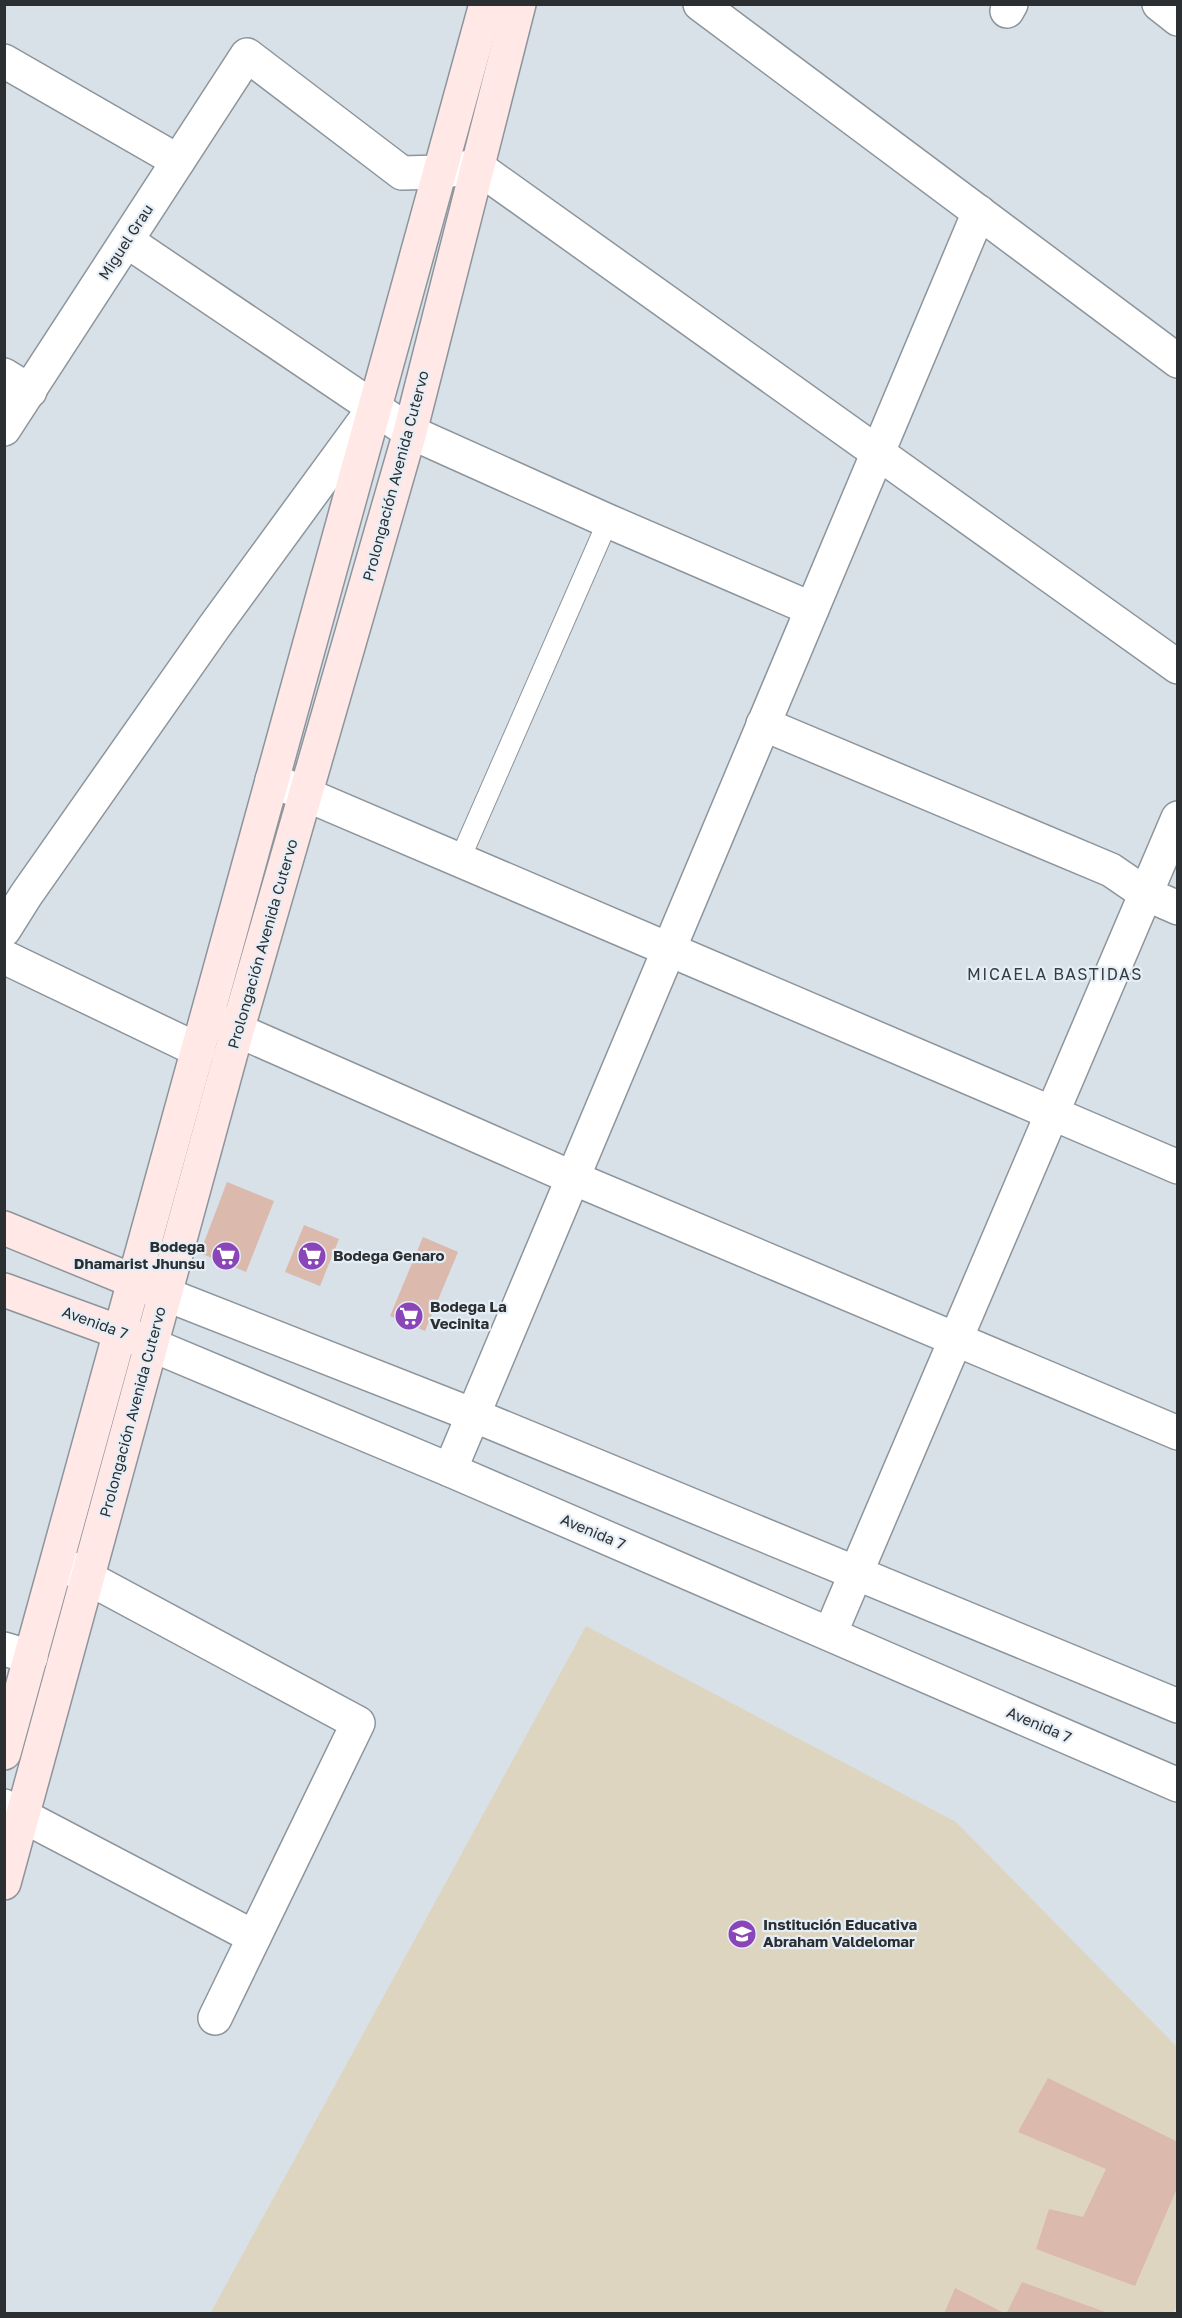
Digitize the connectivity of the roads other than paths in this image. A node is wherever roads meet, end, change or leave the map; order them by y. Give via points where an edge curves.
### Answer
1 (486, 4) edge
2 (519, 4) edge
3 (700, 4) edge
4 (1159, 4) edge
5 (1178, 19) edge
6 (4, 61) edge
7 (178, 161) junction
8 (476, 166) junction
9 (440, 172) junction
10 (979, 212) junction
11 (127, 241) junction
12 (1178, 361) edge
13 (17, 383) edge
14 (375, 406) junction
15 (4, 429) edge
16 (410, 432) junction
17 (878, 453) junction
18 (608, 521) junction
19 (812, 609) junction
20 (1178, 667) edge
21 (764, 724) junction
22 (272, 780) junction
23 (306, 794) junction
24 (1178, 818) edge
25 (460, 860) junction
26 (1146, 894) junction
27 (1178, 908) edge
28 (4, 930) edge
29 (669, 950) junction
30 (4, 957) edge
31 (207, 1017) junction
32 (237, 1031) junction
33 (198, 1050) junction
34 (1053, 1114) junction
35 (1178, 1167) edge
36 (573, 1178) junction
37 (4, 1228) edge
38 (133, 1281) junction
39 (4, 1290) edge
40 (165, 1294) junction
41 (122, 1332) junction
42 (956, 1340) junction
43 (152, 1345) junction
44 (473, 1414) junction
45 (1178, 1433) edge
46 (450, 1470) junction
47 (57, 1561) junction
48 (856, 1574) junction
49 (87, 1577) junction
50 (830, 1634) junction
51 (18, 1653) edge
52 (1178, 1706) edge
53 (4, 1753) edge
54 (1178, 1785) edge
55 (14, 1811) edge
56 (4, 1883) edge
57 (254, 1937) junction
58 (215, 2018) dead end

1 - 9 street, Prolongación Avenida Cutervo
2 - 8 street, Prolongación Avenida Cutervo
3 - 10 street
4 - 5 street
6 - 7 street
7 - 9 street, Miguel Grau via 247,55 402,173
7 - 11 street, Miguel Grau
8 - 9 street
8 - 16 street, Prolongación Avenida Cutervo
8 - 17 street
9 - 14 street, Prolongación Avenida Cutervo
10 - 12 street
10 - 17 street
11 - 13 street, Miguel Grau
11 - 14 street
13 - 15 street, Miguel Grau
14 - 16 street
14 - 22 street, Prolongación Avenida Cutervo
14 - 28 street via 207,636
16 - 18 street
16 - 23 street, Prolongación Avenida Cutervo
17 - 19 street
17 - 20 street
18 - 19 street
18 - 25 lane
19 - 21 street
21 - 26 street via 1111,870
21 - 29 street
22 - 23 street
22 - 31 street, Prolongación Avenida Cutervo
23 - 25 street
23 - 32 street, Prolongación Avenida Cutervo
24 - 26 street
25 - 29 street
26 - 27 street
26 - 34 street
29 - 34 street
29 - 36 street
30 - 33 street
31 - 32 street
31 - 33 street, Prolongación Avenida Cutervo
32 - 36 street
32 - 40 street, Prolongación Avenida Cutervo
33 - 38 street, Prolongación Avenida Cutervo
34 - 35 street
34 - 42 street
36 - 42 street
36 - 44 street
37 - 38 street
38 - 40 street
38 - 41 street, Prolongación Avenida Cutervo
39 - 41 street, Avenida 7
40 - 43 street, Prolongación Avenida Cutervo
40 - 44 street via 321,1358
41 - 43 street, Avenida 7
41 - 47 street, Prolongación Avenida Cutervo
42 - 45 street
42 - 48 street
43 - 46 street, Avenida 7
43 - 49 street, Prolongación Avenida Cutervo
44 - 46 street
44 - 48 street
46 - 50 street, Avenida 7
47 - 49 street
47 - 51 street, Prolongación Avenida Cutervo
48 - 50 street
48 - 52 street
49 - 55 street, Prolongación Avenida Cutervo
49 - 57 street via 357,1723
50 - 54 street, Avenida 7
51 - 53 street, Prolongación Avenida Cutervo
55 - 56 street, Prolongación Avenida Cutervo
55 - 57 street
57 - 58 street

